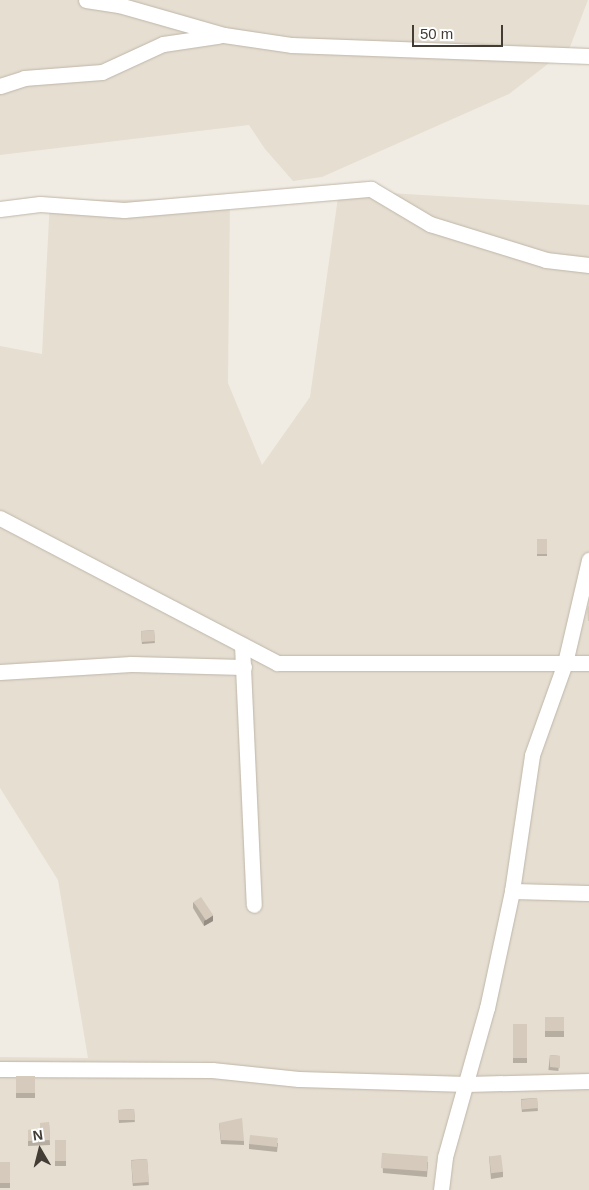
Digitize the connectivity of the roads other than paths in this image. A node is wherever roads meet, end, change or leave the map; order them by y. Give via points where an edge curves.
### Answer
1 (86, 0) edge
2 (224, 35) junction
3 (589, 56) edge
4 (0, 86) edge
5 (0, 209) edge
6 (589, 265) edge
7 (0, 518) edge
8 (589, 560) edge
9 (242, 645) junction
10 (564, 663) junction
11 (589, 663) edge
12 (244, 666) junction
13 (0, 672) edge
14 (512, 891) junction
15 (589, 893) edge
16 (254, 905) dead end
17 (0, 1068) edge
18 (589, 1081) edge
19 (467, 1084) junction
20 (441, 1190) edge

1 - 2 street via 119,5
2 - 3 street via 292,45 395,52
2 - 4 street via 163,44 102,72 24,78
5 - 6 street via 40,204 124,210 370,189 430,224 546,260
7 - 9 street
8 - 10 street
9 - 10 street via 277,662
9 - 12 street
10 - 11 street
10 - 14 street via 532,755
12 - 13 street via 131,664
12 - 16 street
14 - 15 street
14 - 19 street
17 - 19 street via 212,1070 299,1079
18 - 19 street
19 - 20 street via 445,1157

